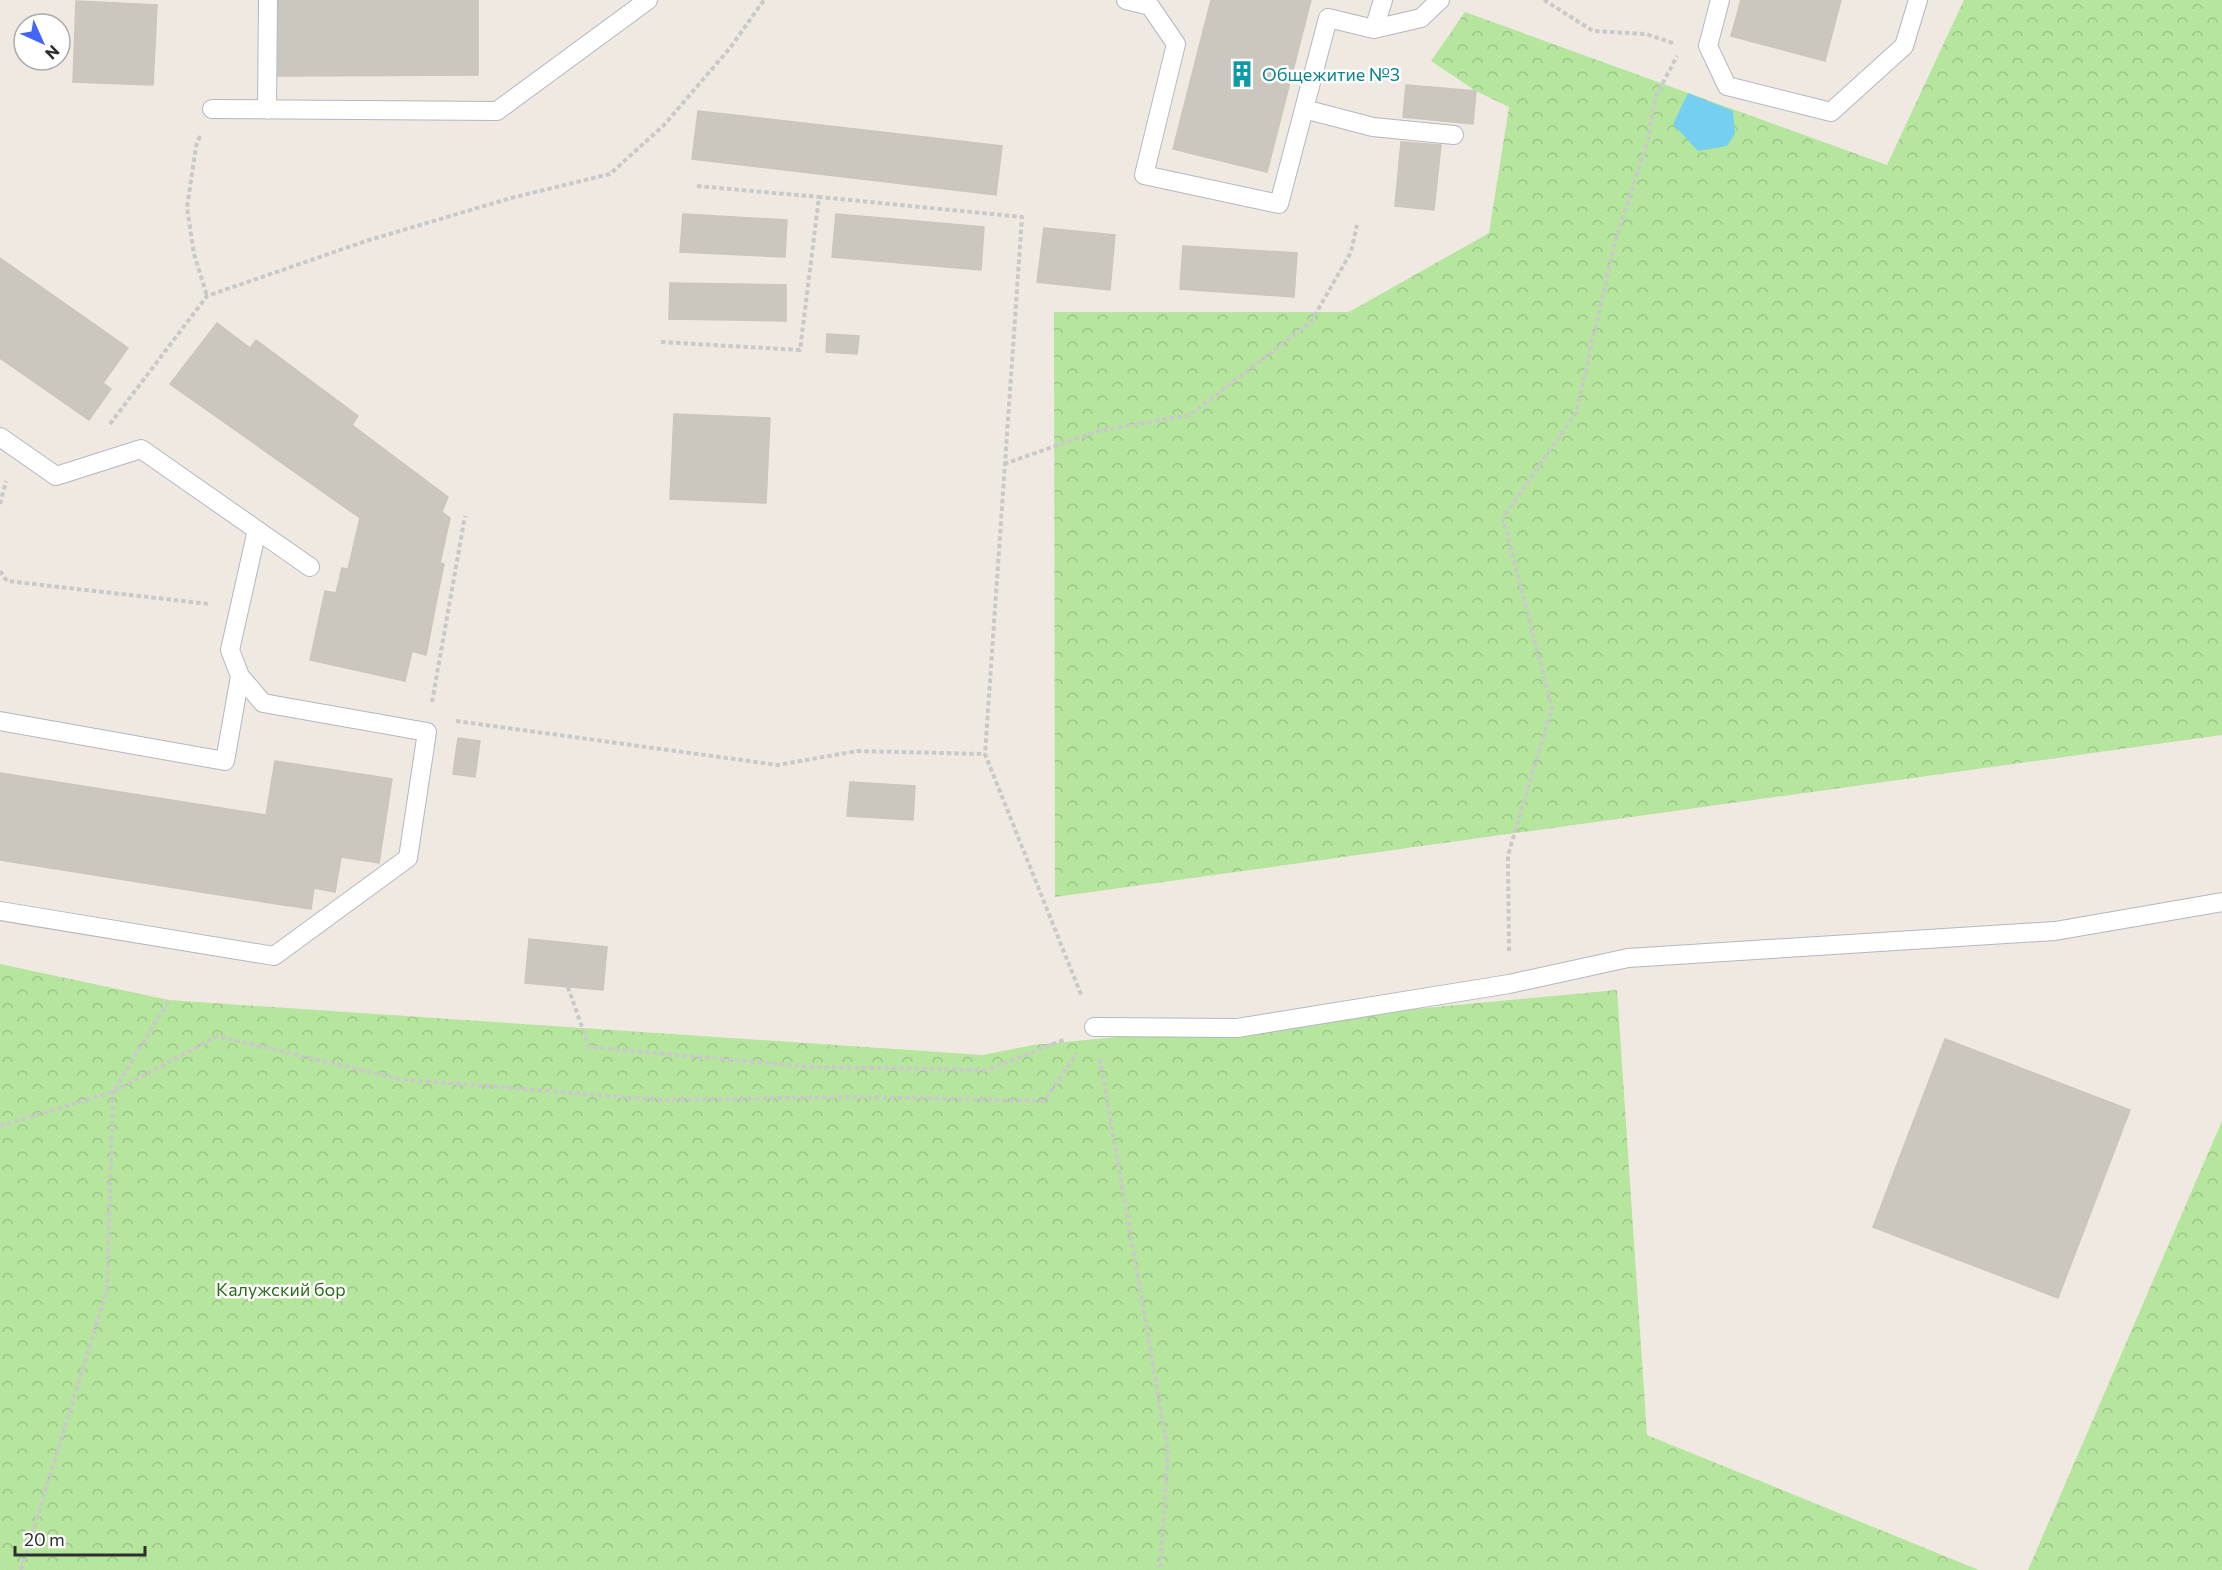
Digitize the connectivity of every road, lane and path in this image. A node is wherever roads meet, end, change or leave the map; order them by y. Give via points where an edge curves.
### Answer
1 (268, 0) edge
2 (648, 0) edge
3 (764, 0) edge
4 (1126, 0) edge
5 (1383, 0) edge
6 (1440, 0) edge
7 (1544, 0) edge
8 (1720, 0) edge
9 (1918, 0) edge
10 (1374, 29) junction
11 (212, 109) joint
12 (1304, 109) junction
13 (267, 110) junction
14 (1454, 135) dead end
15 (697, 186) dead end
16 (819, 197) junction
17 (1357, 225) dead end
18 (207, 296) junction
19 (661, 342) dead end
20 (0, 437) edge
21 (1004, 464) junction
22 (78, 469) junction
23 (465, 516) dead end
24 (257, 530) junction
25 (310, 567) dead end
26 (0, 572) edge
27 (239, 608) junction
28 (240, 676) junction
29 (0, 721) edge
30 (427, 732) junction
31 (985, 754) junction
32 (2222, 902) edge
33 (0, 911) edge
34 (1509, 984) junction
35 (568, 987) dead end
36 (169, 1000) dead end
37 (1094, 1027) junction
38 (113, 1092) junction
39 (0, 1126) edge
40 (21, 1570) edge
41 (1160, 1570) edge

1 - 13 lane
2 - 13 lane via 496,111
3 - 18 path via 730,48 664,125 610,174 511,198 377,238
4 - 12 lane via 1150,6 1176,44 1144,175 1279,204
5 - 10 lane
6 - 10 lane via 1421,18
7 - 34 path via 1593,31 1646,34 1682,46 1655,98 1648,140 1615,242 1576,412 1503,518 1552,708 1508,855
8 - 9 lane via 1708,46 1727,86 1831,112 1904,46
10 - 12 lane via 1328,18
11 - 13 lane
11 - 18 path via 196,146 187,208 194,254
12 - 14 lane via 1372,127
15 - 16 path
16 - 19 path via 800,350
16 - 21 path via 1022,218
17 - 21 path via 1351,252 1311,322 1190,415 1098,431
18 - 22 path
20 - 22 lane via 56,476
21 - 31 path
22 - 24 lane via 141,449
23 - 30 path
24 - 25 lane
24 - 27 lane
26 - 27 path via 7,581
27 - 28 lane via 230,650
28 - 29 lane via 225,761
28 - 30 lane via 263,703
30 - 31 path via 458,720 778,765 856,751
30 - 33 lane via 408,858 274,956
31 - 37 path
32 - 34 lane via 2055,931 1628,958
34 - 37 lane via 1237,1028
35 - 37 path via 589,1047 811,1067 987,1070
36 - 38 path
37 - 38 path via 1044,1101 861,1097 661,1100 399,1078 217,1036
37 - 41 path via 1168,1451
38 - 39 path
38 - 40 path via 107,1290

